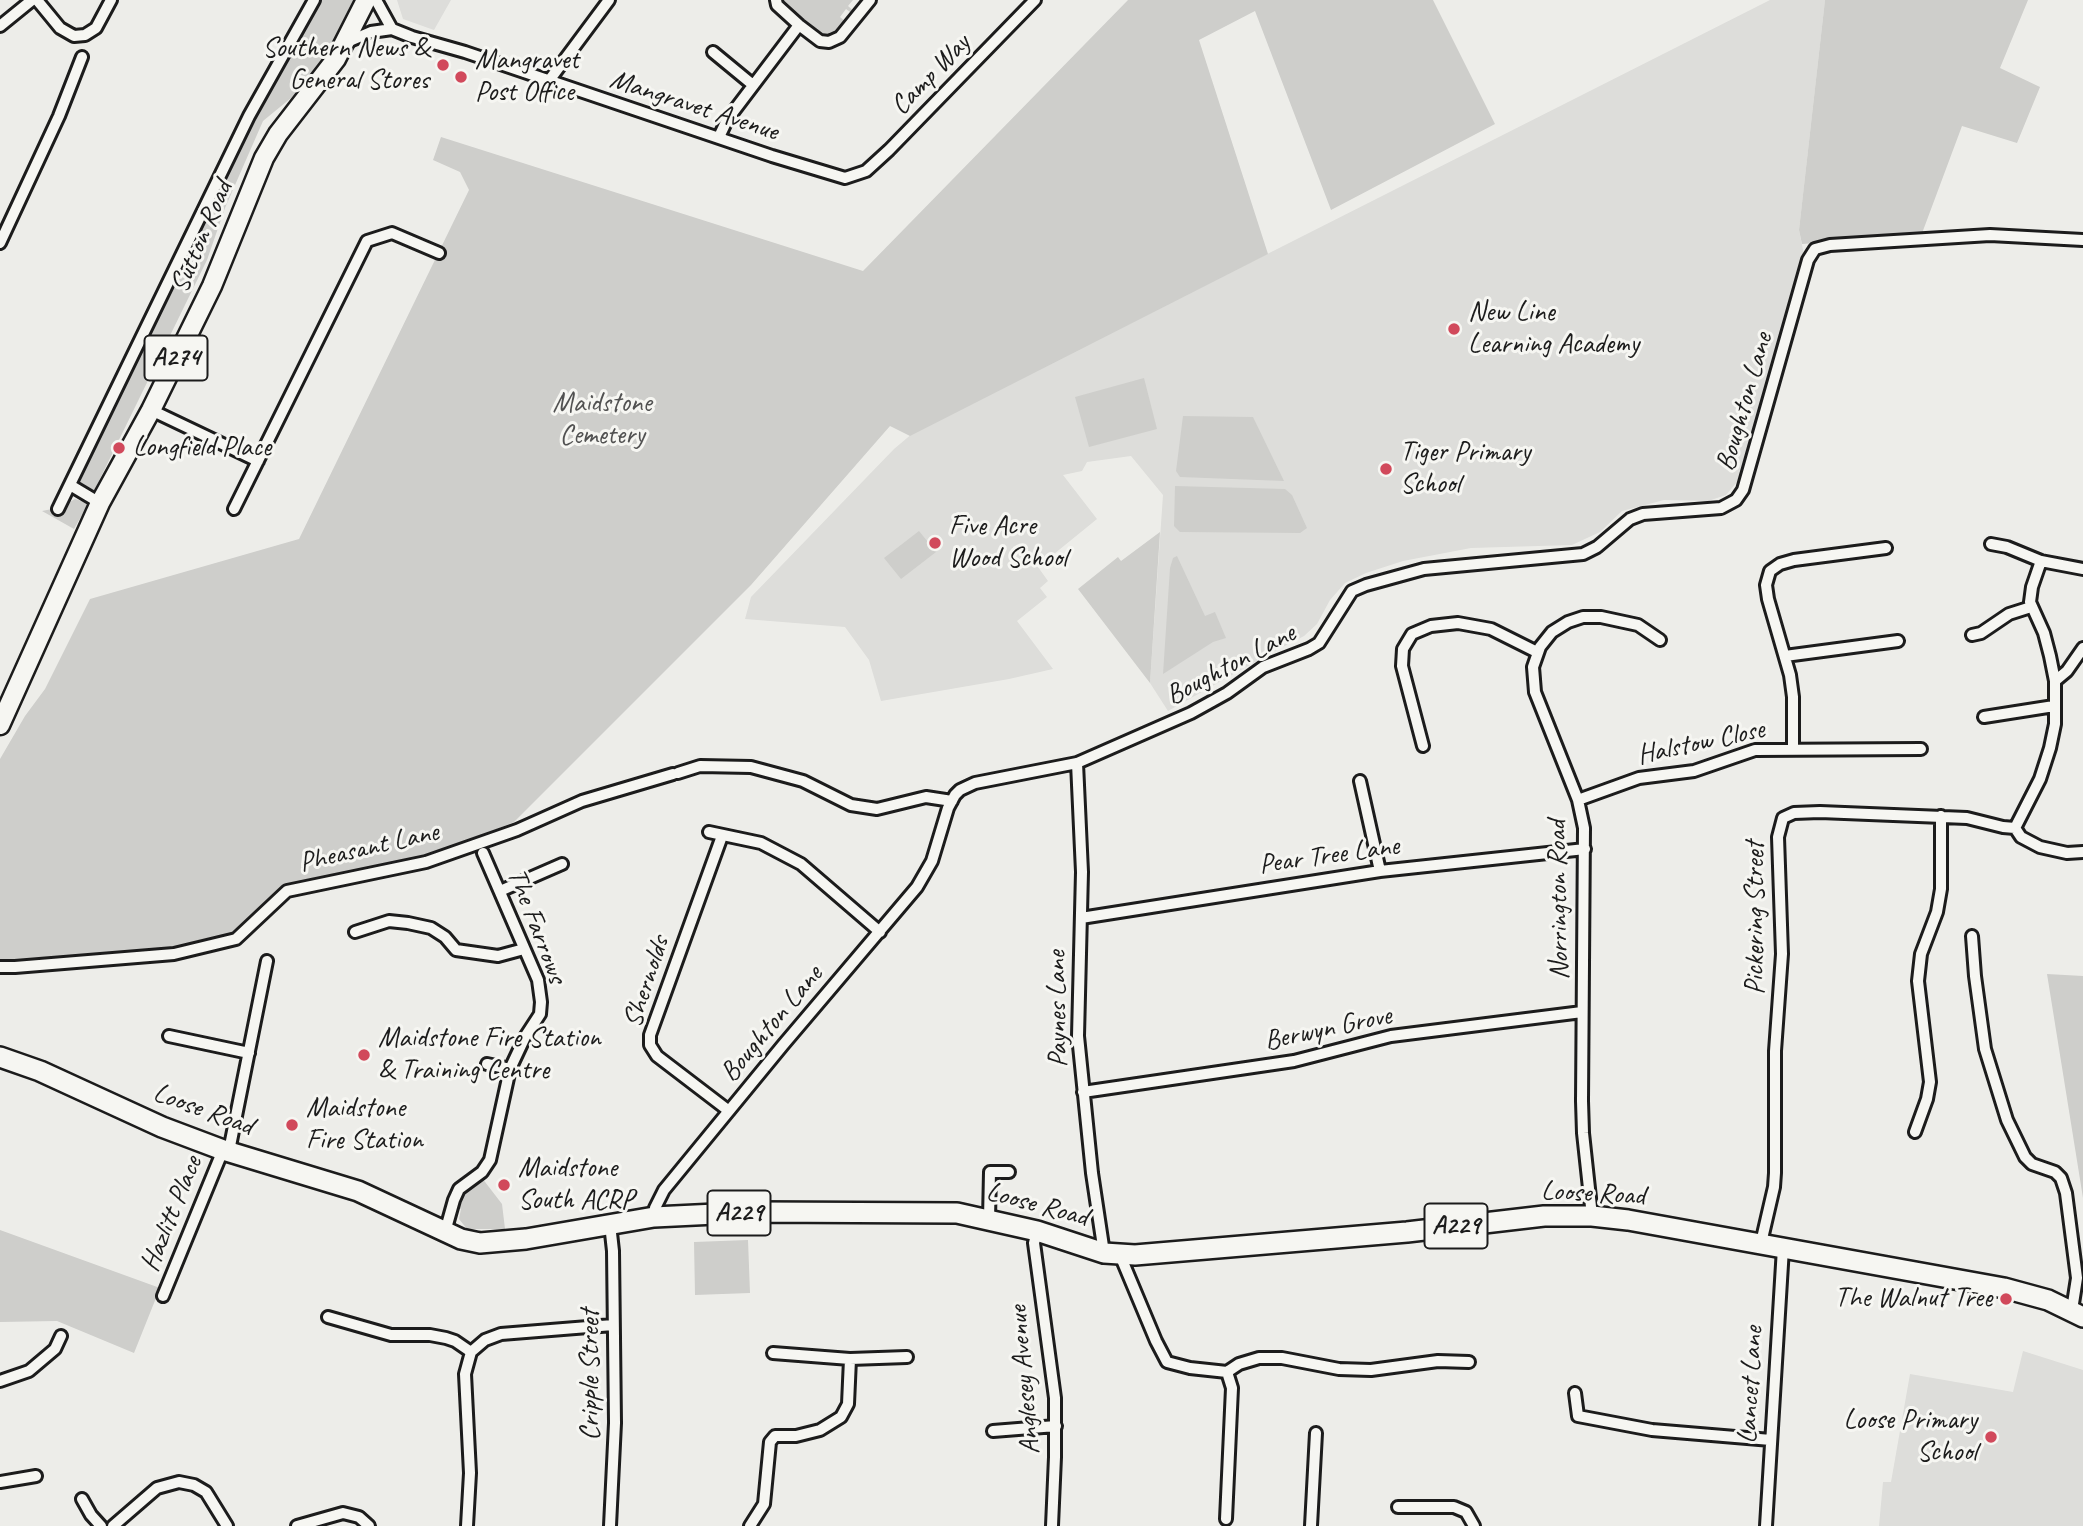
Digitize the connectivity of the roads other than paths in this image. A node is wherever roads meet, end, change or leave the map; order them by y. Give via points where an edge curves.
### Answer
1 (34, 0) edge
2 (111, 0) edge
3 (314, 0) edge
4 (366, 0) edge
5 (376, 0) edge
6 (609, 0) edge
7 (776, 0) edge
8 (870, 0) edge
9 (1035, 0) edge
10 (799, 25) junction
11 (0, 26) edge
12 (392, 29) junction
13 (345, 43) junction
14 (713, 52) dead end
15 (82, 57) dead end
16 (548, 82) junction
17 (753, 86) junction
18 (719, 137) junction
19 (855, 176) joint
20 (2083, 240) edge
21 (0, 243) edge
22 (439, 253) dead end
23 (151, 410) junction
24 (258, 461) junction
25 (70, 485) junction
26 (100, 503) junction
27 (58, 509) dead end
28 (234, 509) dead end
29 (1991, 544) dead end
30 (1886, 548) dead end
31 (2041, 561) junction
32 (2083, 569) edge
33 (2031, 607) junction
34 (1972, 635) dead end
35 (1660, 640) dead end
36 (1898, 641) dead end
37 (2083, 648) edge
38 (1537, 652) junction
39 (1785, 656) junction
40 (2055, 681) junction
41 (2054, 706) junction
42 (1984, 716) dead end
43 (0, 725) edge
44 (1423, 746) dead end
45 (1793, 748) junction
46 (1921, 749) dead end
47 (1077, 763) junction
48 (1360, 781) dead end
49 (1578, 800) junction
50 (952, 801) junction
51 (1941, 816) junction
52 (2015, 828) junction
53 (709, 832) dead end
54 (722, 836) junction
55 (1584, 849) junction
56 (2083, 852) edge
57 (483, 853) dead end
58 (562, 864) dead end
59 (1380, 871) junction
60 (500, 891) junction
61 (1081, 918) junction
62 (355, 932) dead end
63 (880, 932) junction
64 (1972, 936) dead end
65 (524, 949) junction
66 (267, 961) dead end
67 (0, 967) edge
68 (1582, 1012) junction
69 (169, 1036) dead end
70 (249, 1053) junction
71 (0, 1057) edge
72 (487, 1064) dead end
73 (510, 1069) junction
74 (1083, 1092) junction
75 (730, 1111) junction
76 (1915, 1132) dead end
77 (226, 1150) junction
78 (1009, 1172) dead end
79 (1592, 1216) junction
80 (654, 1217) junction
81 (989, 1219) junction
82 (610, 1224) junction
83 (1037, 1231) junction
84 (445, 1232) junction
85 (1761, 1244) junction
86 (1783, 1248) junction
87 (1112, 1254) junction
88 (163, 1296) dead end
89 (2077, 1313) edge
90 (328, 1317) dead end
91 (613, 1325) junction
92 (61, 1336) dead end
93 (471, 1352) junction
94 (772, 1353) dead end
95 (907, 1357) dead end
96 (850, 1359) junction
97 (1469, 1362) dead end
98 (1227, 1372) junction
99 (0, 1381) edge
100 (1575, 1393) dead end
101 (1056, 1426) junction
102 (993, 1432) dead end
103 (1316, 1433) dead end
104 (1771, 1440) junction
105 (37, 1477) dead end
106 (0, 1482) edge
107 (82, 1499) dead end
108 (1398, 1507) dead end
109 (91, 1515) junction
110 (1226, 1519) dead end
111 (80, 1522) dead end
112 (101, 1526) edge
113 (113, 1526) edge
114 (227, 1526) edge
115 (297, 1526) edge
116 (369, 1526) edge
117 (467, 1526) edge
118 (610, 1526) edge
119 (750, 1526) edge
120 (1052, 1526) edge
121 (1311, 1526) edge
122 (1474, 1526) edge
123 (1766, 1526) edge

1 - 2 street via 65,33 74,36 100,25
1 - 11 street
3 - 25 street, Sutton Road via 249,116
4 - 13 main road, Sutton Road / A274
5 - 12 street
6 - 16 street
7 - 10 street
8 - 10 street via 840,37 829,42 820,41
9 - 19 street, Camp Way via 889,150
10 - 17 street
12 - 13 street
12 - 16 street, Mangravet Avenue
13 - 23 main road, Sutton Road / A274 via 264,158 212,286
14 - 17 street
15 - 21 street
16 - 18 street, Mangravet Avenue
17 - 18 street
18 - 19 street, Mangravet Avenue via 836,177
20 - 47 street, Boughton Lane via 1990,235 1815,249 1808,260 1743,490 1736,500 1721,508 1643,513 1583,554 1424,569 1366,584 1352,591 1319,643 1263,667 1171,723
22 - 24 street via 391,233 367,241
23 - 24 street
23 - 26 main road, Sutton Road / A274
24 - 28 street
25 - 26 street
25 - 27 street, Sutton Road
26 - 43 main road, Sutton Road / A274
29 - 31 street
30 - 39 street via 1794,560 1770,571 1768,599
31 - 32 street
31 - 33 street
33 - 34 street
33 - 40 street via 2044,633
35 - 38 street via 1638,625 1583,617 1552,632
36 - 39 street
37 - 40 street
38 - 44 street via 1491,629 1458,623 1412,634 1403,649 1402,666
38 - 49 street, Norrington Road via 1532,675 1535,692
39 - 45 street via 1793,696
40 - 41 street
41 - 42 street
41 - 52 street via 2046,764
45 - 46 street, Halstow Close
45 - 49 street, Halstow Close via 1755,750 1694,771 1639,778
47 - 50 street, Boughton Lane via 975,783 960,790
47 - 61 street, Paynes Lane
48 - 59 street
49 - 55 street, Norrington Road
50 - 63 street, Boughton Lane via 925,875
50 - 67 street, Pheasant Lane via 926,797 877,809 851,805 803,780 751,767 700,766 582,801 426,862 287,891 236,939 174,954
51 - 52 street, Pickering Street
51 - 76 street via 1940,900 1923,946 1918,981 1930,1082
51 - 85 street, Pickering Street via 1820,812 1790,814 1781,821 1782,975 1775,1051 1775,1172
52 - 56 street, Pickering Street via 2021,837 2040,847
53 - 54 street
54 - 63 street via 761,843 801,864
54 - 75 street, Shernolds via 650,1045 657,1056
55 - 59 street, Pear Tree Lane
55 - 68 street, Norrington Road
57 - 60 street, The Farrows
58 - 60 street
59 - 61 street, Pear Tree Lane
60 - 65 street, The Farrows
61 - 74 street, Paynes Lane via 1078,1036
62 - 65 street via 389,921 431,928 456,950 498,956
63 - 75 street, Boughton Lane
64 - 89 street via 1986,1049 2007,1120 2025,1157 2055,1172 2066,1193
65 - 73 street, The Farrows via 538,980 540,1014
66 - 70 street, Hazlitt Place
68 - 74 street, Berwyn Grove via 1391,1036 1294,1061
68 - 79 street, Norrington Road via 1583,1133
69 - 70 street
70 - 77 street, Hazlitt Place
71 - 77 highway, Loose Road / A229
72 - 73 street
73 - 84 street, The Farrows via 490,1160 459,1189
74 - 87 street, Paynes Lane via 1091,1173
75 - 80 street, Boughton Lane via 664,1190
77 - 84 highway, Loose Road / A229 via 358,1191
77 - 88 street, Hazlitt Place
78 - 81 street via 990,1172
79 - 85 highway, Loose Road / A229
79 - 87 highway, Loose Road / A229 via 1544,1216 1183,1253
80 - 81 highway, Loose Road / A229 via 758,1212 957,1213
80 - 82 highway, Loose Road / A229
81 - 83 highway, Loose Road / A229
82 - 84 highway, Loose Road / A229 via 490,1243
82 - 91 street, Cripple Street
83 - 87 highway, Loose Road / A229
83 - 101 street, Anglesey Avenue via 1034,1243
85 - 86 highway, Loose Road / A229
86 - 89 highway, Loose Road / A229 via 2004,1288
86 - 104 street, Lancet Lane
87 - 98 street, Paynes Lane via 1167,1362
90 - 93 street via 350,1317 391,1335 446,1338
91 - 93 street via 501,1334
91 - 118 street, Cripple Street
92 - 99 street via 55,1349 29,1371
93 - 117 street via 465,1374 473,1432
94 - 96 street
95 - 96 street
96 - 119 street via 848,1404 841,1417 820,1430 775,1436 770,1442 764,1504
97 - 98 street via 1438,1361 1371,1370 1259,1358
98 - 110 street via 1232,1388
100 - 104 street via 1578,1416 1666,1432
101 - 102 street
101 - 120 street, Anglesey Avenue
103 - 121 street
104 - 123 street, Lancet Lane
105 - 106 street
107 - 109 street
108 - 122 street via 1454,1507 1466,1512
109 - 111 street
109 - 112 street
113 - 114 street via 157,1488 179,1482 206,1492
115 - 116 street via 343,1513 359,1517

